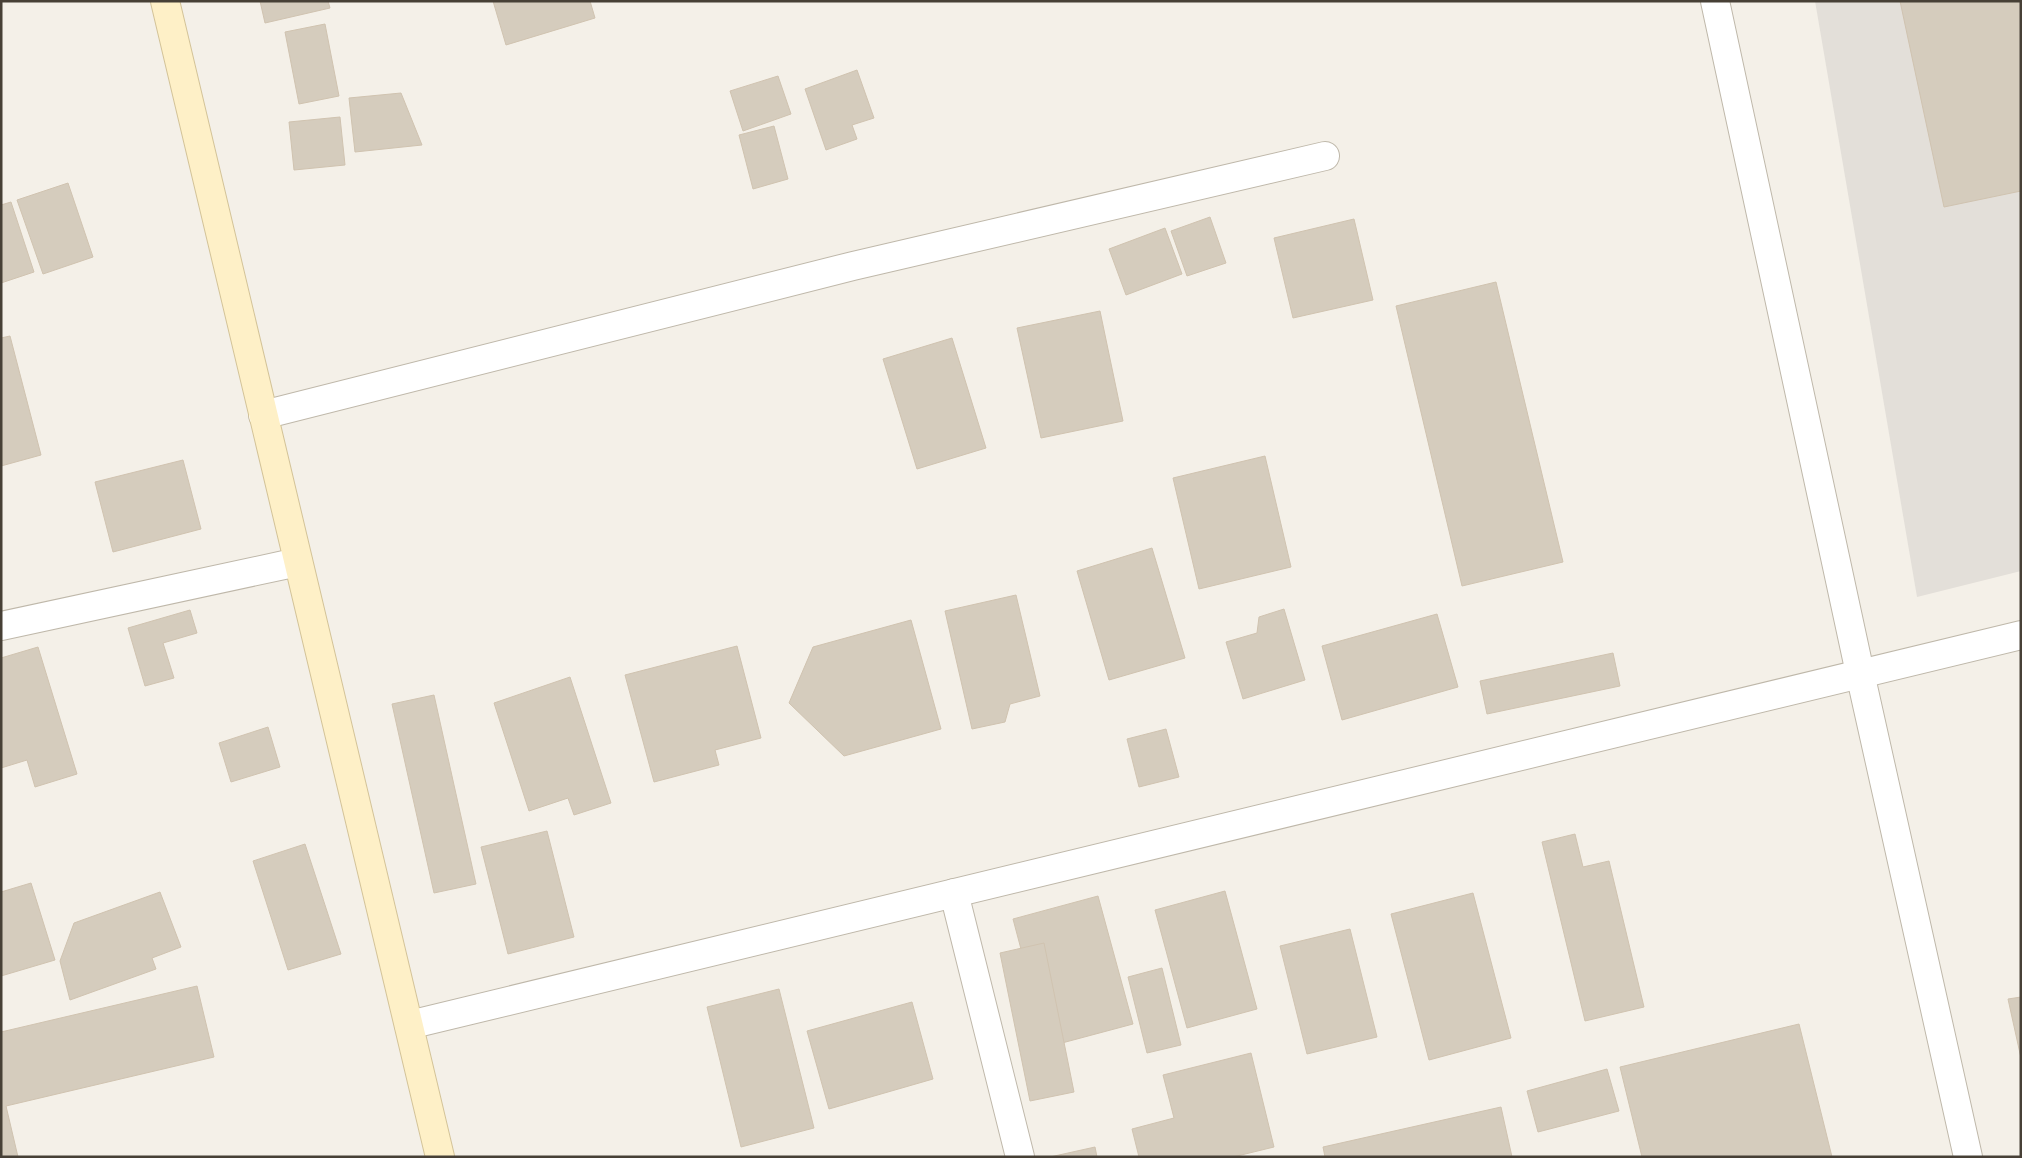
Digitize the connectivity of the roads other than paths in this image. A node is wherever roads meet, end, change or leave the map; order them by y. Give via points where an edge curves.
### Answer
1 (165, 1) edge
2 (1715, 1) edge
3 (1325, 156) dead end
4 (263, 414) junction
5 (298, 562) junction
6 (1, 626) edge
7 (2021, 635) edge
8 (1860, 673) junction
9 (954, 893) junction
10 (409, 1026) junction
11 (440, 1157) edge
12 (1020, 1157) edge
13 (1968, 1157) edge

1 - 4 street
2 - 8 street
3 - 4 street via 854,266
4 - 5 street
5 - 6 street
5 - 10 street
7 - 8 street
8 - 9 street
8 - 13 street
9 - 10 street
9 - 12 street
10 - 11 street

